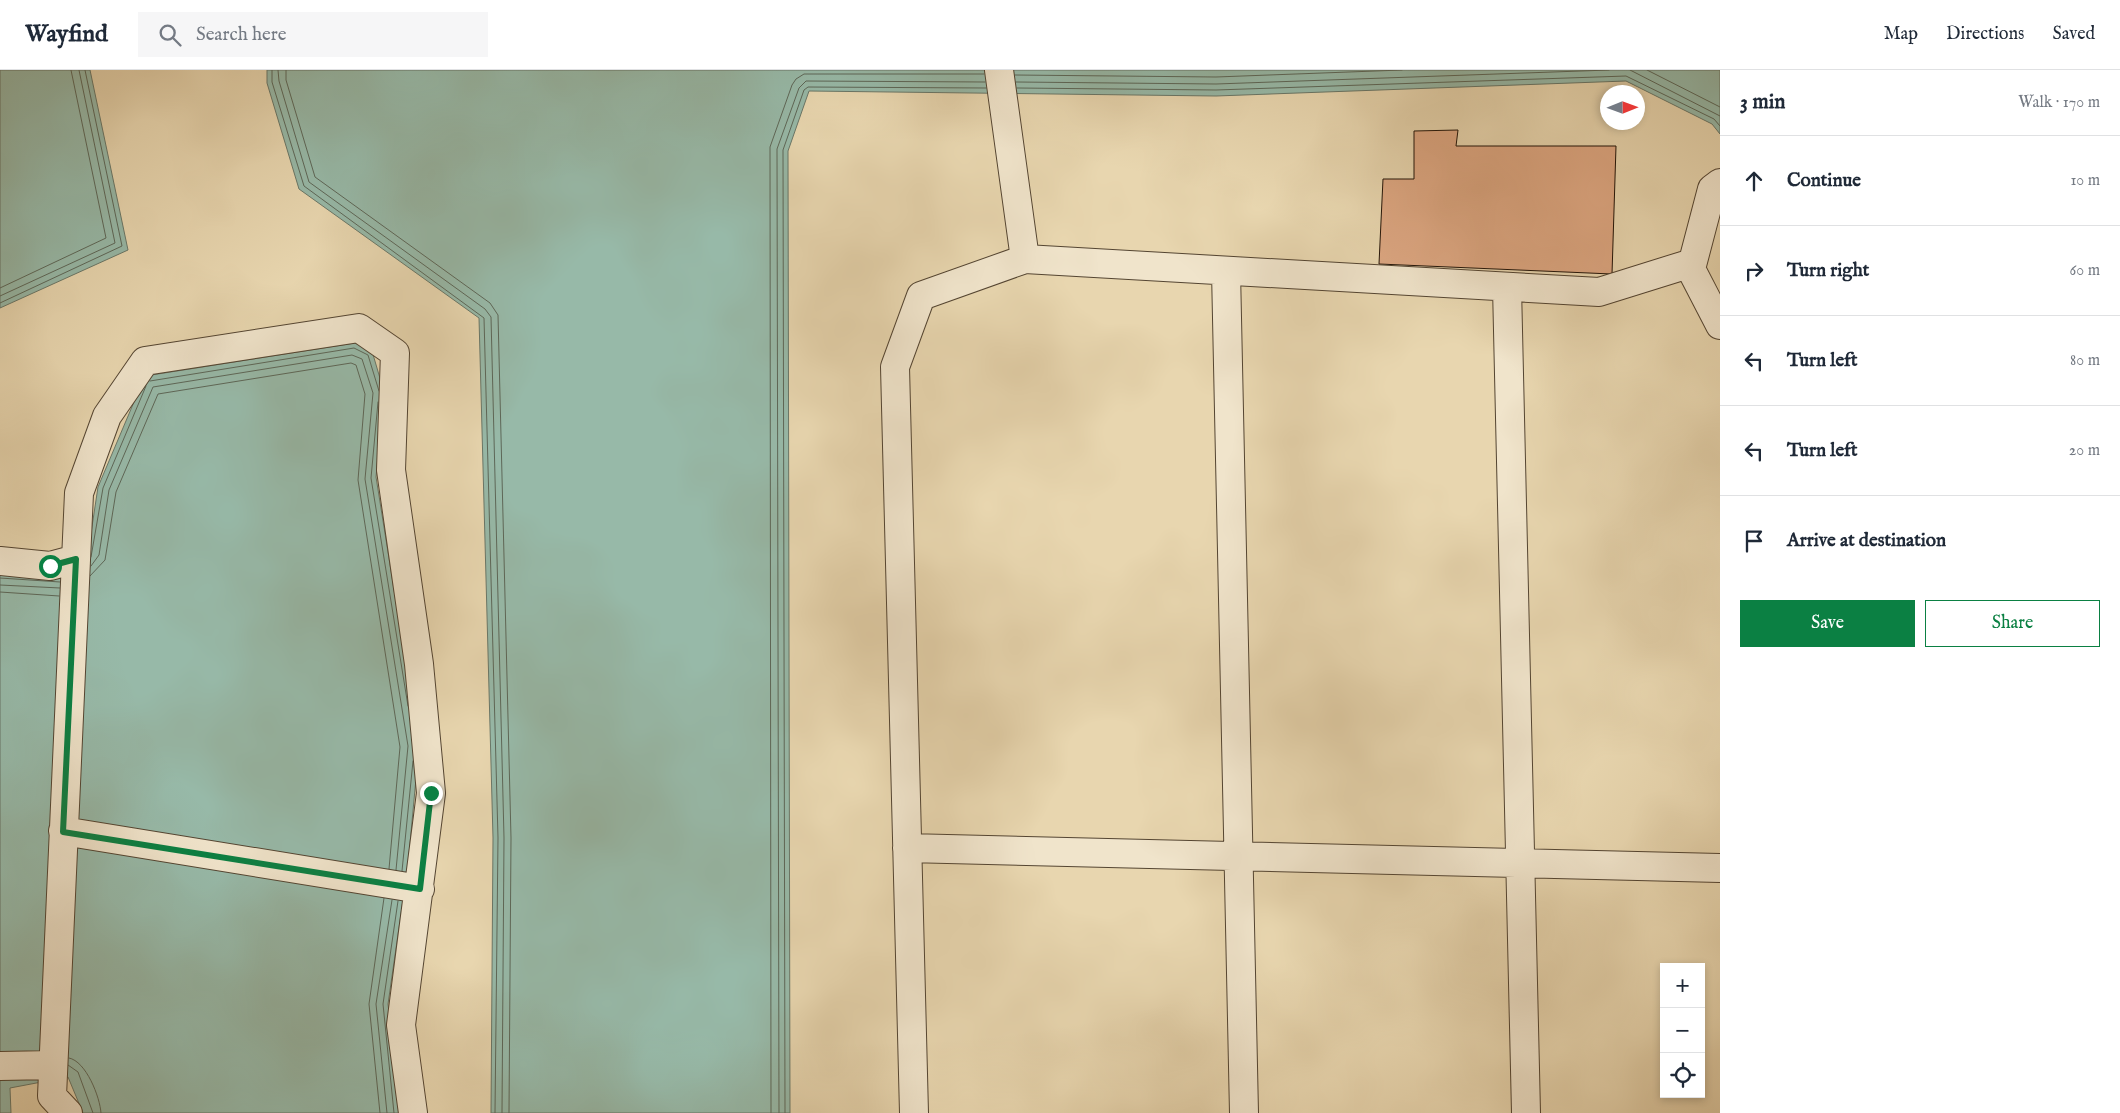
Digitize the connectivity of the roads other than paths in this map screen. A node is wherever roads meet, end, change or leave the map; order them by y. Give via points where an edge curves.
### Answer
1 (999, 70) edge
2 (1720, 183) edge
3 (1025, 259) junction
4 (1692, 263) junction
5 (1226, 271) junction
6 (1507, 287) junction
7 (1720, 325) edge
8 (76, 559) junction
9 (0, 561) edge
10 (63, 832) junction
11 (907, 848) junction
12 (1239, 857) junction
13 (1520, 863) junction
14 (1720, 868) edge
15 (420, 889) junction
16 (53, 1065) junction
17 (0, 1066) edge
18 (68, 1113) edge
19 (414, 1113) edge
20 (914, 1113) edge
21 (1244, 1113) edge
22 (1526, 1113) edge

1 - 3 street
2 - 4 street via 1712,189
3 - 5 street
3 - 11 street via 921,296 895,367
4 - 6 street via 1599,292
4 - 7 street via 1691,268
5 - 6 street
5 - 12 street
6 - 13 street
8 - 9 street via 50,566
8 - 10 street
8 - 15 street via 79,493 107,416 145,361 358,328 395,353 391,470 419,664 431,793
10 - 15 street
10 - 16 street
11 - 12 street
11 - 20 street
12 - 13 street
12 - 21 street
13 - 14 street
13 - 22 street
15 - 19 street via 401,1025
16 - 17 street
16 - 18 street via 52,1096

